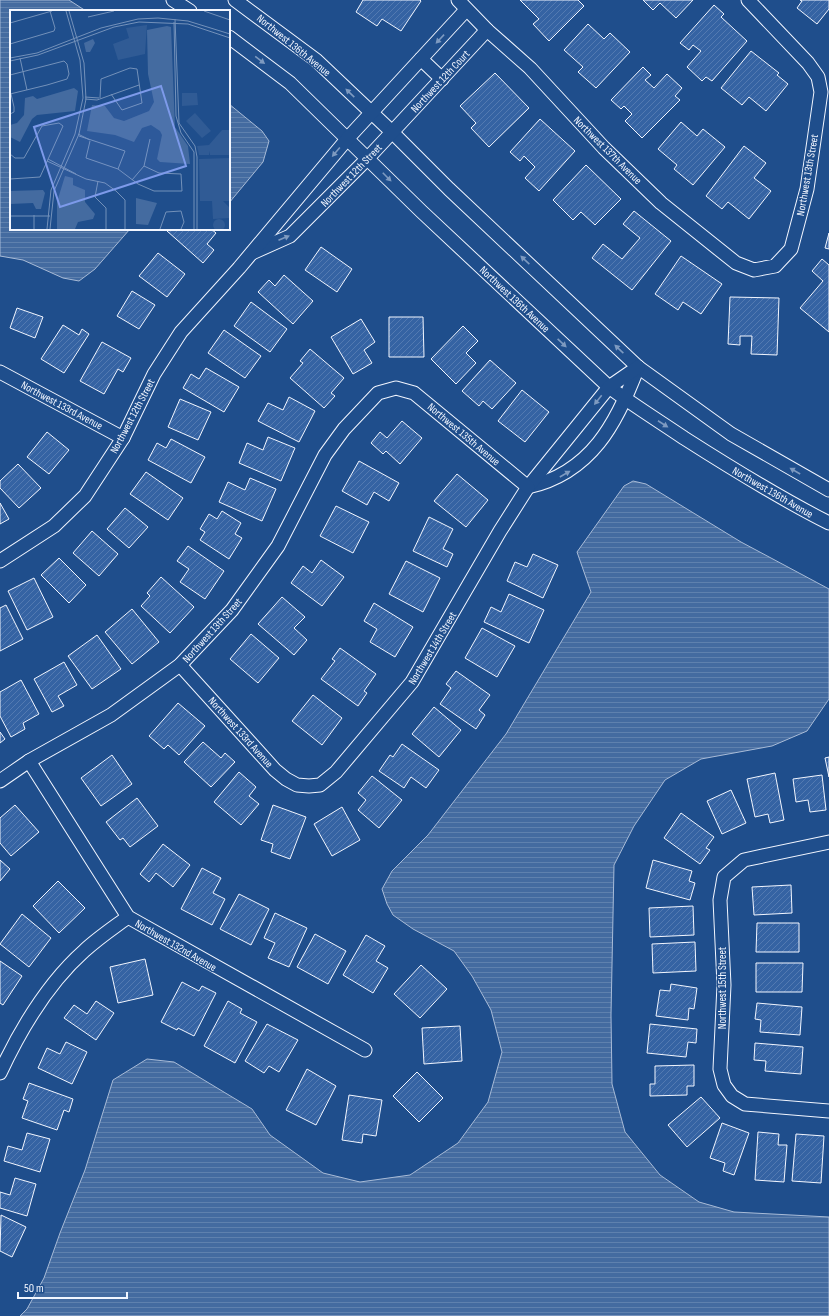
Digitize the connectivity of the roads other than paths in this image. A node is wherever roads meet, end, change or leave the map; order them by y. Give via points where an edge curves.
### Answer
1 (173, 0) edge
2 (235, 0) edge
3 (458, 0) edge
4 (748, 0) edge
5 (188, 10) edge
6 (466, 10) junction
7 (487, 30) junction
8 (230, 38) edge
9 (421, 59) junction
10 (442, 78) junction
11 (372, 113) junction
12 (392, 132) junction
13 (348, 138) junction
14 (368, 158) junction
15 (249, 255) junction
16 (775, 266) joint
17 (638, 367) junction
18 (0, 372) edge
19 (609, 387) junction
20 (396, 388) joint
21 (626, 400) junction
22 (123, 438) junction
23 (528, 487) junction
24 (829, 490) edge
25 (829, 523) edge
26 (0, 561) edge
27 (180, 665) junction
28 (29, 761) junction
29 (0, 781) edge
30 (309, 786) joint
31 (829, 842) edge
32 (128, 917) junction
33 (365, 1050) dead end
34 (0, 1073) edge
35 (829, 1111) edge

1 - 5 street
11 -> 2 street, Northwest 136th Avenue via 316,60
3 - 6 street, Northwest 137th Avenue
4 - 16 street, Northwest 13th Street via 808,63 818,77 821,92 807,189 791,248
6 - 7 street, Northwest 137th Avenue
6 -> 9 street
7 - 10 street, Northwest 12th Court
7 - 16 street, Northwest 137th Avenue via 530,68 604,148 662,203 736,263 754,270
8 -> 13 street, Northwest 136th Avenue via 290,84
9 - 10 street
9 - 11 street
10 - 12 street, Northwest 12th Court
11 - 12 street, Northwest 136th Avenue
11 - 13 street, Northwest 12th Street
12 - 14 street, Northwest 12th Street
17 -> 12 street, Northwest 136th Avenue
13 - 14 street, Northwest 136th Avenue
13 -> 15 street, Northwest 12th Street
15 -> 14 street, Northwest 12th Street via 290,236
14 -> 19 street, Northwest 136th Avenue
15 - 22 street, Northwest 12th Street via 181,332 154,374
17 - 19 street, Northwest 14th Street
17 - 21 street
24 -> 17 street, Northwest 136th Avenue via 731,434
18 - 22 street, Northwest 133rd Avenue
19 - 21 street, Northwest 136th Avenue
19 -> 23 street, Northwest 14th Street
20 - 23 street, Northwest 135th Avenue via 414,393
20 - 27 street, Northwest 13th Street via 378,393 344,429 325,455 278,546 232,610
23 -> 21 street via 555,479 579,465 598,444
21 -> 25 street, Northwest 136th Avenue via 715,458
22 - 26 street, Northwest 12th Street via 85,496 54,526
23 - 30 street, Northwest 14th Street via 412,682 336,772 320,784
27 - 28 street, Northwest 13th Street via 111,715
27 - 30 street, Northwest 133rd Avenue via 275,770 297,785
28 - 29 street, Northwest 13th Street
28 - 32 street, Northwest 132nd Avenue
31 - 35 street, Northwest 15th Street via 744,860 724,877 720,900 724,985 720,1069 724,1085 732,1096 745,1104
32 - 33 street, Northwest 132nd Avenue
32 - 34 street via 84,951 50,986 18,1035

